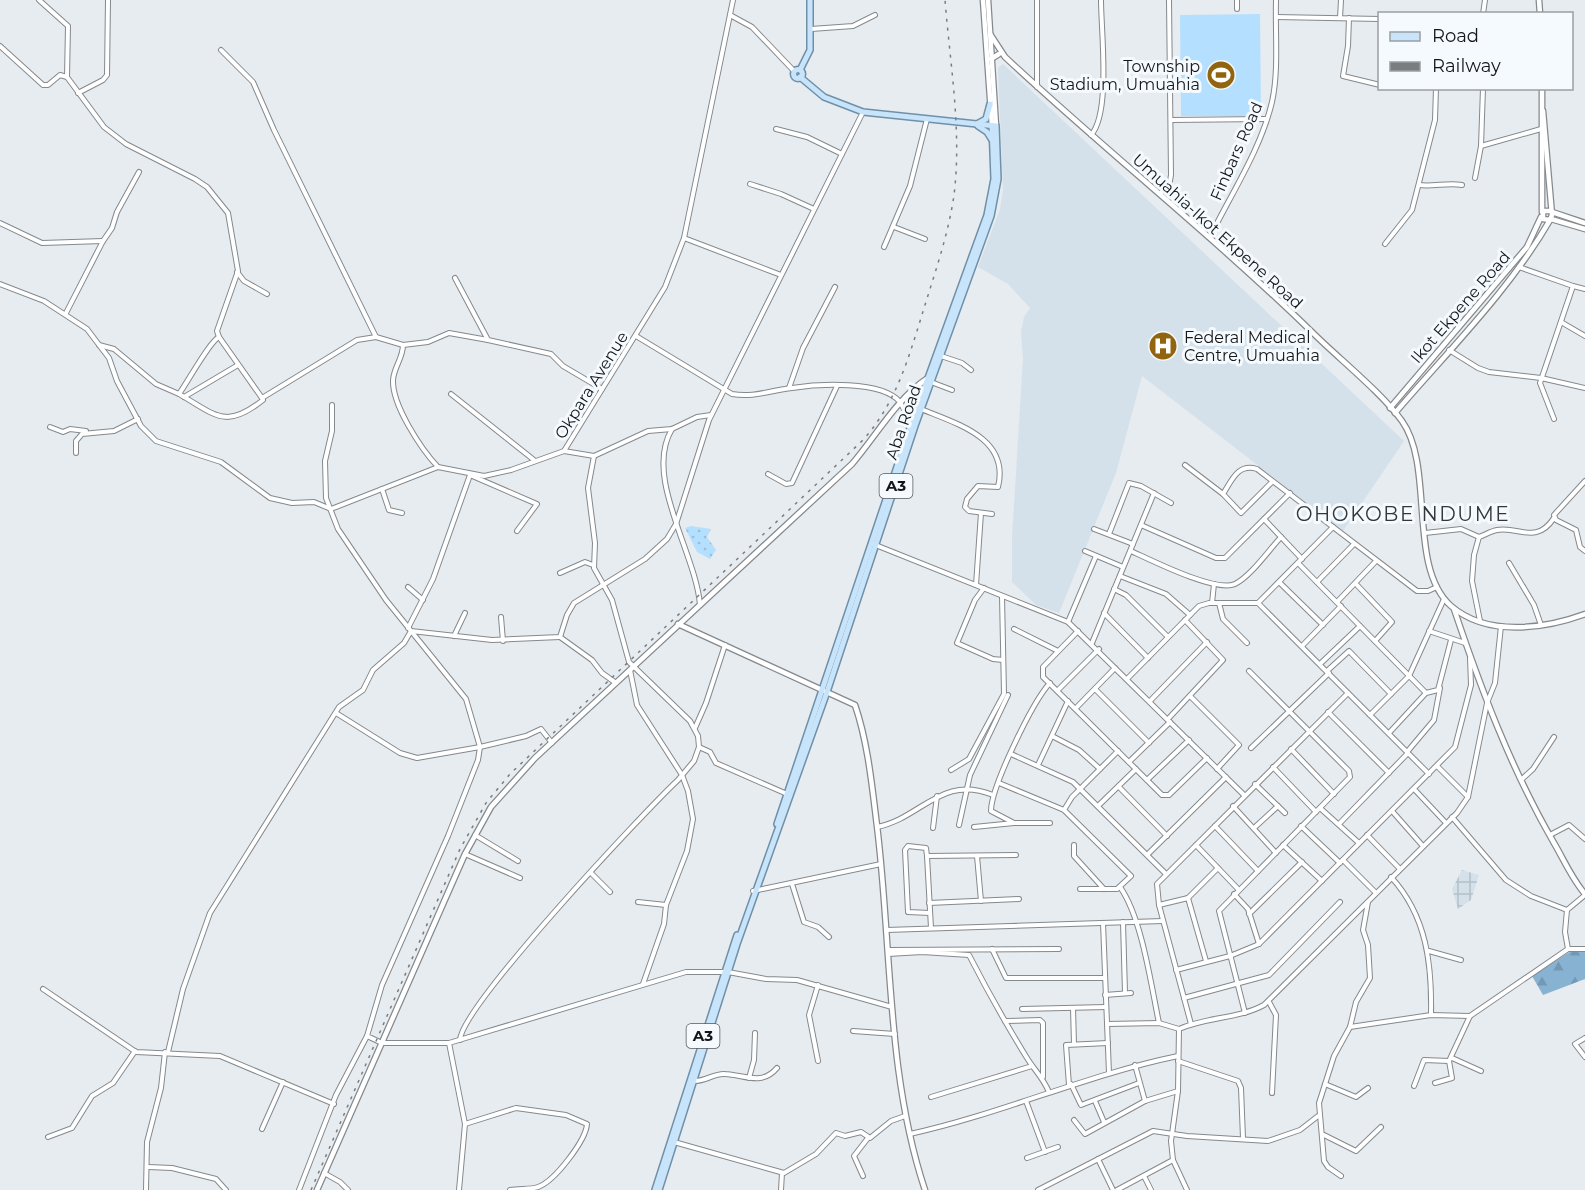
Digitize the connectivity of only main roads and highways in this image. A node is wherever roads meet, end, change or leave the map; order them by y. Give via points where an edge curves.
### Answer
1 (810, 0) edge
2 (990, 104) road end
3 (974, 124) junction
4 (994, 126) junction
5 (993, 144) junction
6 (974, 258) junction
7 (930, 379) junction
8 (875, 545) junction
9 (825, 691) junction
10 (772, 842) junction
11 (726, 972) junction
12 (657, 1190) edge

1 - 3 main road via 810,50 797,70 824,97 863,111
2 - 3 main road via 986,119
3 - 4 main road
3 - 5 main road via 987,132
4 - 5 main road, Aba Road / A3
4 - 6 main road, Aba Road / A3 via 997,192
5 - 6 main road, Aba Road / A3 via 993,192
6 - 7 main road, Aba Road / A3
6 - 7 main road, Aba Road / A3
7 - 8 main road, Aba Road / A3
7 - 8 main road, Aba Road / A3 via 912,421
8 - 9 main road, Aba Road / A3
9 - 10 main road, Aba Road / A3
9 - 10 main road, Aba Road / A3
10 - 11 main road, A3
11 - 12 main road, A3
11 - 12 main road, A3

